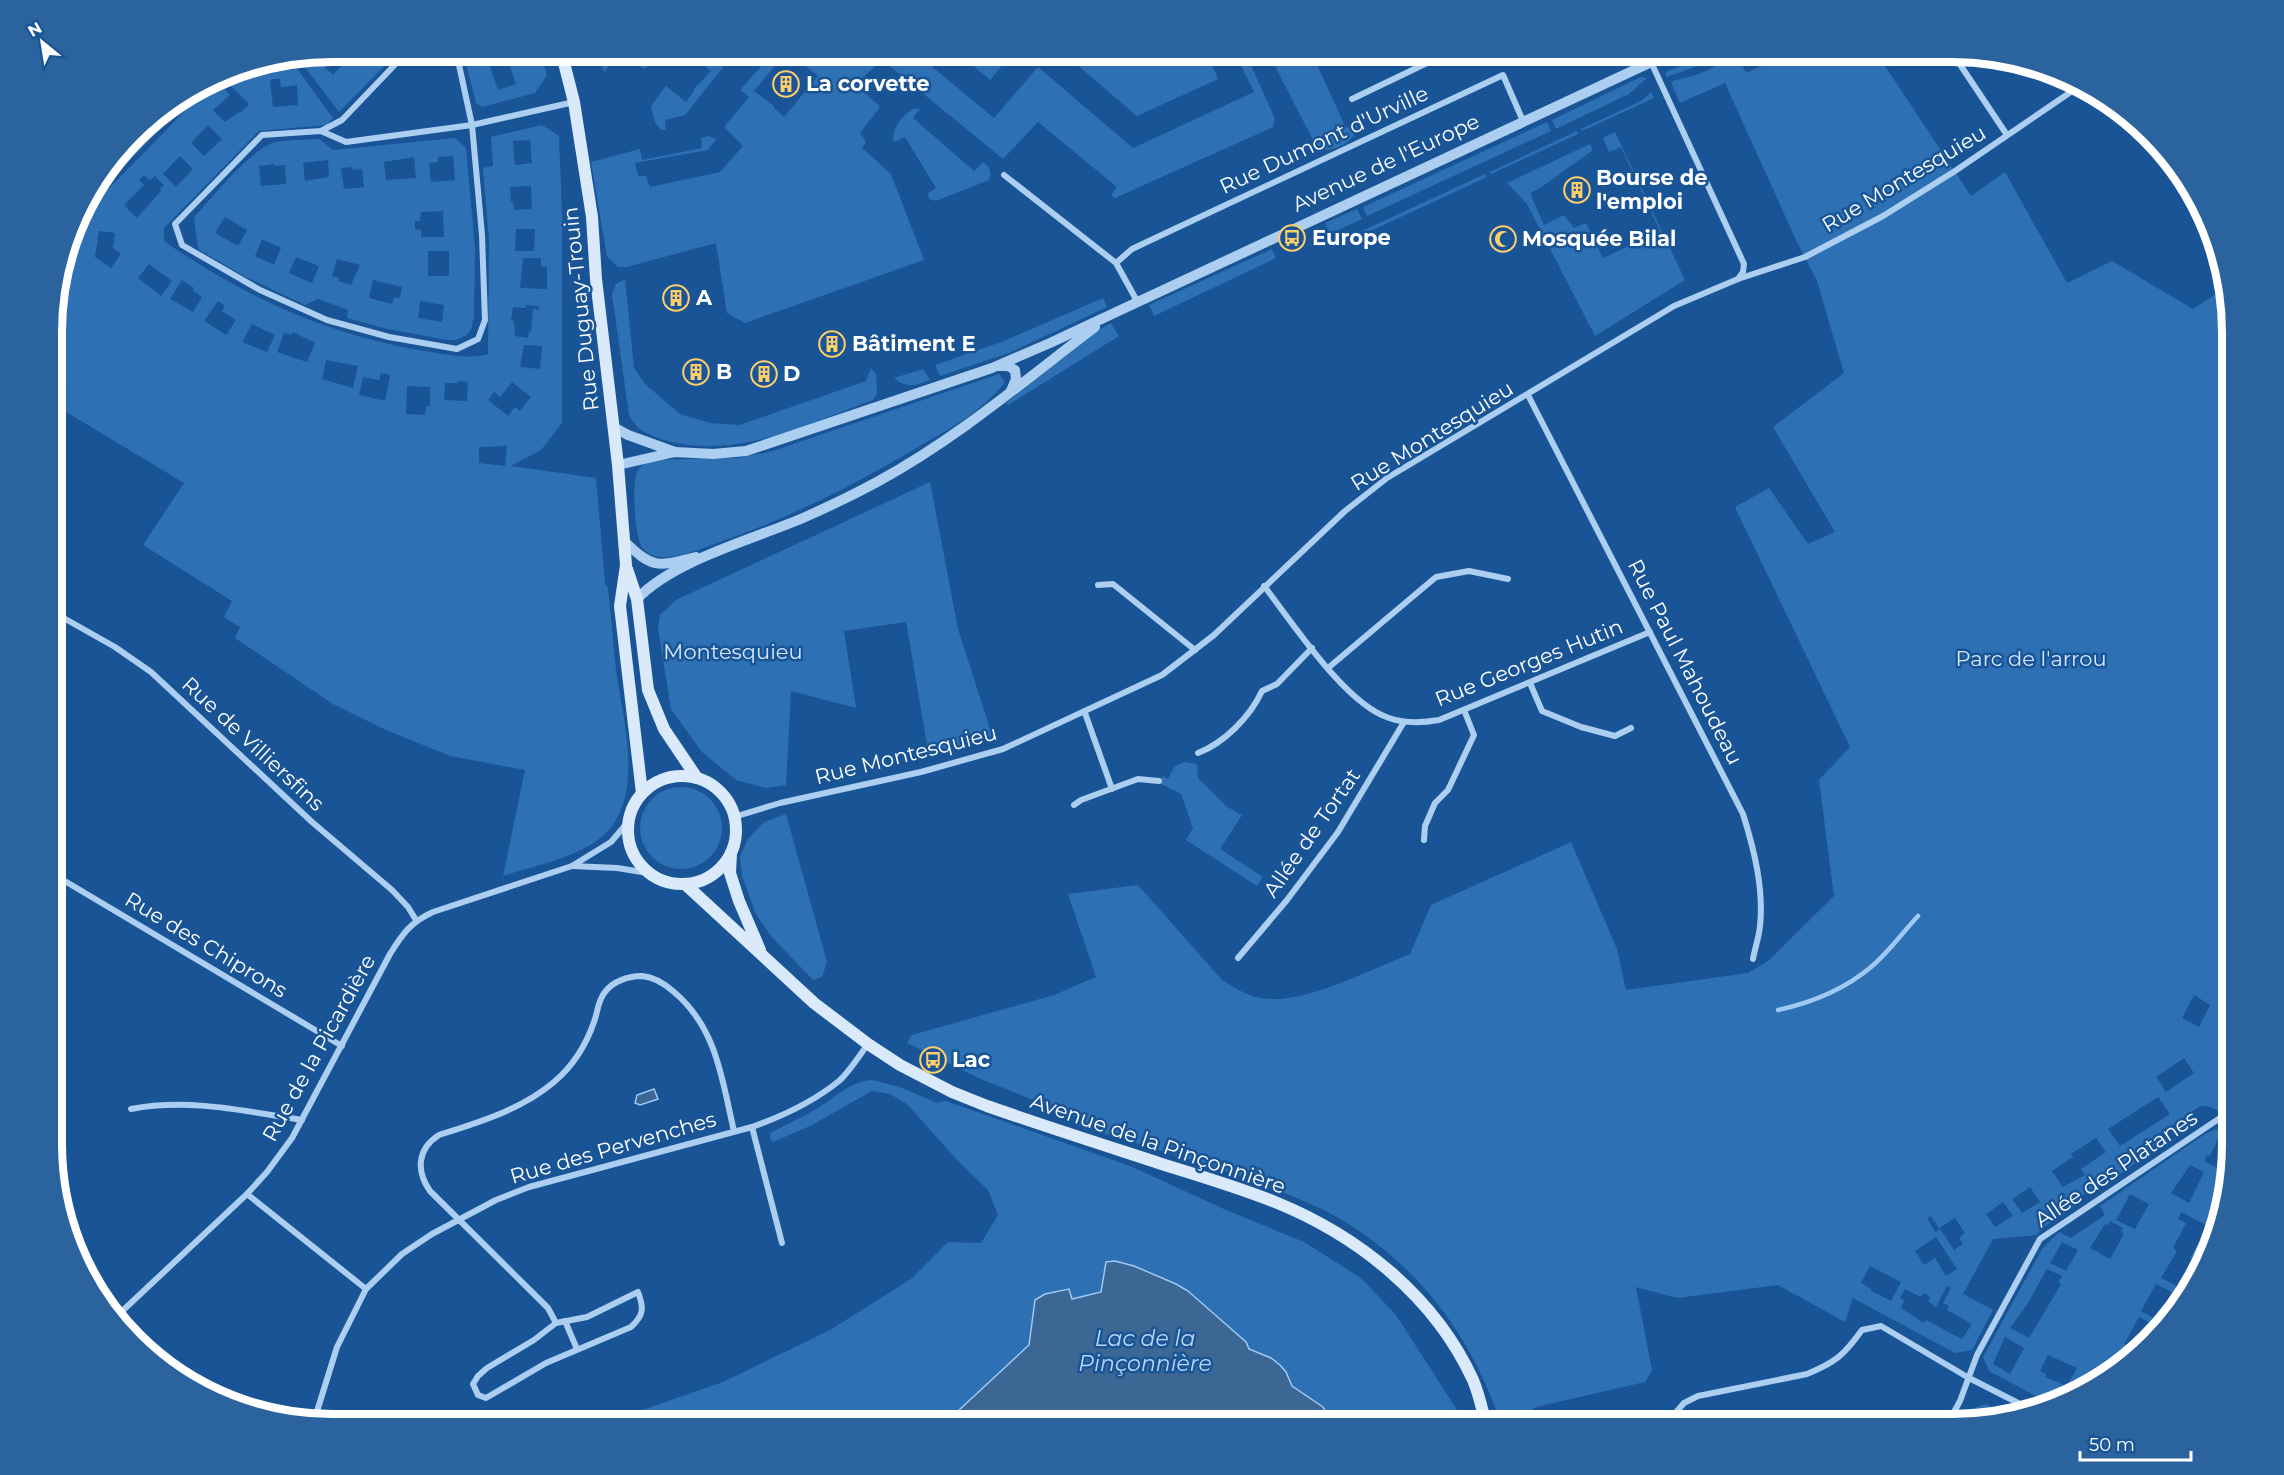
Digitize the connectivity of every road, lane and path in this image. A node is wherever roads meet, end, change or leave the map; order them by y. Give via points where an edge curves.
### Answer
1 (397, 62) edge
2 (458, 62) edge
3 (564, 62) edge
4 (1429, 62) edge
5 (1651, 62) joint
6 (1958, 62) edge
7 (2074, 90) edge
8 (1352, 99) dead end
9 (573, 102) junction
10 (1523, 121) junction
11 (472, 125) junction
12 (321, 131) junction
13 (2007, 135) junction
14 (1004, 175) dead end
15 (1116, 263) junction
16 (1738, 279) junction
17 (1137, 301) junction
18 (1114, 312) junction
19 (996, 366) junction
20 (1011, 392) junction
21 (1528, 395) junction
22 (613, 427) junction
23 (675, 452) junction
24 (618, 465) junction
25 (624, 542) junction
26 (716, 552) junction
27 (626, 565) junction
28 (1508, 579) dead end
29 (1098, 585) dead end
30 (1264, 586) junction
31 (638, 599) junction
32 (62, 617) edge
33 (1650, 632) junction
34 (1312, 648) junction
35 (1195, 650) junction
36 (1328, 668) junction
37 (1530, 683) junction
38 (1464, 710) junction
39 (1085, 712) junction
40 (1404, 722) junction
41 (1631, 728) dead end
42 (1198, 753) dead end
43 (697, 778) junction
44 (1159, 782) dead end
45 (1112, 789) junction
46 (642, 793) junction
47 (1074, 805) dead end
48 (734, 817) junction
49 (628, 822) junction
50 (1424, 840) dead end
51 (731, 852) junction
52 (572, 866) junction
53 (648, 873) junction
54 (62, 878) edge
55 (685, 884) junction
56 (416, 920) junction
57 (762, 954) junction
58 (1238, 958) dead end
59 (1753, 959) dead end
60 (868, 1044) junction
61 (342, 1046) junction
62 (130, 1109) dead end
63 (2222, 1117) edge
64 (302, 1120) junction
65 (752, 1127) junction
66 (735, 1131) junction
67 (248, 1194) junction
68 (459, 1219) junction
69 (782, 1243) dead end
70 (366, 1289) junction
71 (121, 1312) edge
72 (565, 1321) junction
73 (556, 1323) junction
74 (577, 1349) junction
75 (1969, 1378) junction
76 (2021, 1404) edge
77 (316, 1413) edge
78 (1483, 1414) edge
79 (1675, 1414) edge
80 (1952, 1414) edge

1 - 12 street via 342,120
2 - 11 street
3 - 9 main road, Rue Duguay-Trouin
4 - 8 street
5 - 10 street, Avenue de l'Europe
5 - 16 street via 1744,264
6 - 13 street
7 - 13 street, Rue Montesquieu
9 - 11 street
9 - 22 main road, Rue Duguay-Trouin via 592,217
10 - 15 street, Rue Dumont d'Urville via 1503,75 1150,240
10 - 17 street, Avenue de l'Europe
11 - 12 street via 346,142
11 - 12 street via 482,235 484,320 478,339 457,349 389,337 327,320 260,290 182,245 175,224 261,135
13 - 16 street, Rue Montesquieu via 1883,216 1805,257
14 - 15 street
15 - 17 street
16 - 21 street, Rue Montesquieu via 1664,311
17 - 18 street, Avenue de l'Europe
18 - 19 street
18 - 20 street
19 - 20 street via 1015,370
19 - 23 street via 746,451
20 - 26 street via 877,482
21 - 30 street, Rue Montesquieu via 1387,478
21 - 33 street, Rue Paul Mahoudeau
22 - 23 street
22 - 24 main road, Rue Duguay-Trouin
23 - 24 street
24 - 25 main road, Rue Duguay-Trouin
25 - 26 street via 645,561 666,564
25 - 27 main road, Rue Duguay-Trouin
26 - 31 street via 664,578
27 - 31 main road, Rue Duguay-Trouin
27 - 46 main road, Rue Duguay-Trouin via 620,606
28 - 36 street via 1469,571 1436,577
29 - 35 street via 1113,584
30 - 34 street, Rue Georges Hutin
30 - 35 street, Rue Montesquieu
31 - 43 main road, Rue Duguay-Trouin via 648,690 664,729
32 - 56 street, Rue de Villiersfins via 151,672 312,822 392,890
33 - 37 street, Rue Georges Hutin
33 - 59 street, Rue Paul Mahoudeau via 1743,814 1752,842 1759,880 1760,926
34 - 36 street, Rue Georges Hutin
34 - 42 street via 1277,684 1262,691 1254,707 1214,747
35 - 39 street, Rue Montesquieu via 1162,675
36 - 40 street, Rue Georges Hutin via 1355,698 1387,718
37 - 38 street, Rue Georges Hutin
37 - 41 street via 1542,711 1615,736
38 - 40 street, Rue Georges Hutin via 1439,720
38 - 50 street via 1473,735 1448,790 1435,803 1425,826
39 - 45 street
39 - 48 street, Rue Montesquieu via 1003,749
40 - 58 street, Allée de Tortat via 1338,832
43 - 46 main road via 678,776 659,781
43 - 48 main road via 714,786 727,800
44 - 45 street via 1138,779
45 - 47 street
46 - 49 main road
48 - 51 main road via 736,834
49 - 52 street via 611,842
49 - 53 main road via 632,852
51 - 55 main road via 712,874
51 - 57 main road, Avenue de la Pinçonnière via 730,873
52 - 53 street
52 - 56 street
53 - 55 main road
54 - 61 street, Rue des Chiprons
55 - 57 main road, Avenue de la Pinçonnière
56 - 61 street, Rue de la Picardière via 390,954
57 - 60 main road, Avenue de la Pinçonnière via 814,1003
60 - 65 street, Rue des Pervenches via 840,1080 780,1118
60 - 78 main road, Avenue de la Pinçonnière via 952,1092 1276,1202 1346,1238 1406,1286 1433,1316 1473,1382
61 - 64 street, Rue de la Picardière
62 - 64 street via 190,1103
63 - 75 street, Allée des Platanes via 2040,1239 1977,1355
64 - 67 street, Rue de la Picardière
65 - 66 street, Rue des Pervenches
65 - 69 street
66 - 68 street, Rue des Pervenches via 558,1178 496,1200
66 - 68 street via 719,1062 692,1010 657,981 645,976 623,979 605,991 586,1043 554,1082 507,1111 439,1136 426,1146 420,1160 424,1183
67 - 70 street
67 - 71 street, Rue de la Picardière
68 - 70 street, Rue des Pervenches via 402,1254
68 - 73 street via 548,1308
70 - 77 street, Rue des Pervenches via 337,1347
72 - 73 street
72 - 74 street
72 - 74 street via 587,1317 638,1292 644,1306 641,1318 631,1327
73 - 74 street via 478,1376 473,1384 478,1395 486,1398
75 - 76 street
75 - 79 street via 1881,1326 1862,1330 1847,1351 1823,1368 1698,1396
75 - 80 street, Allée des Platanes

